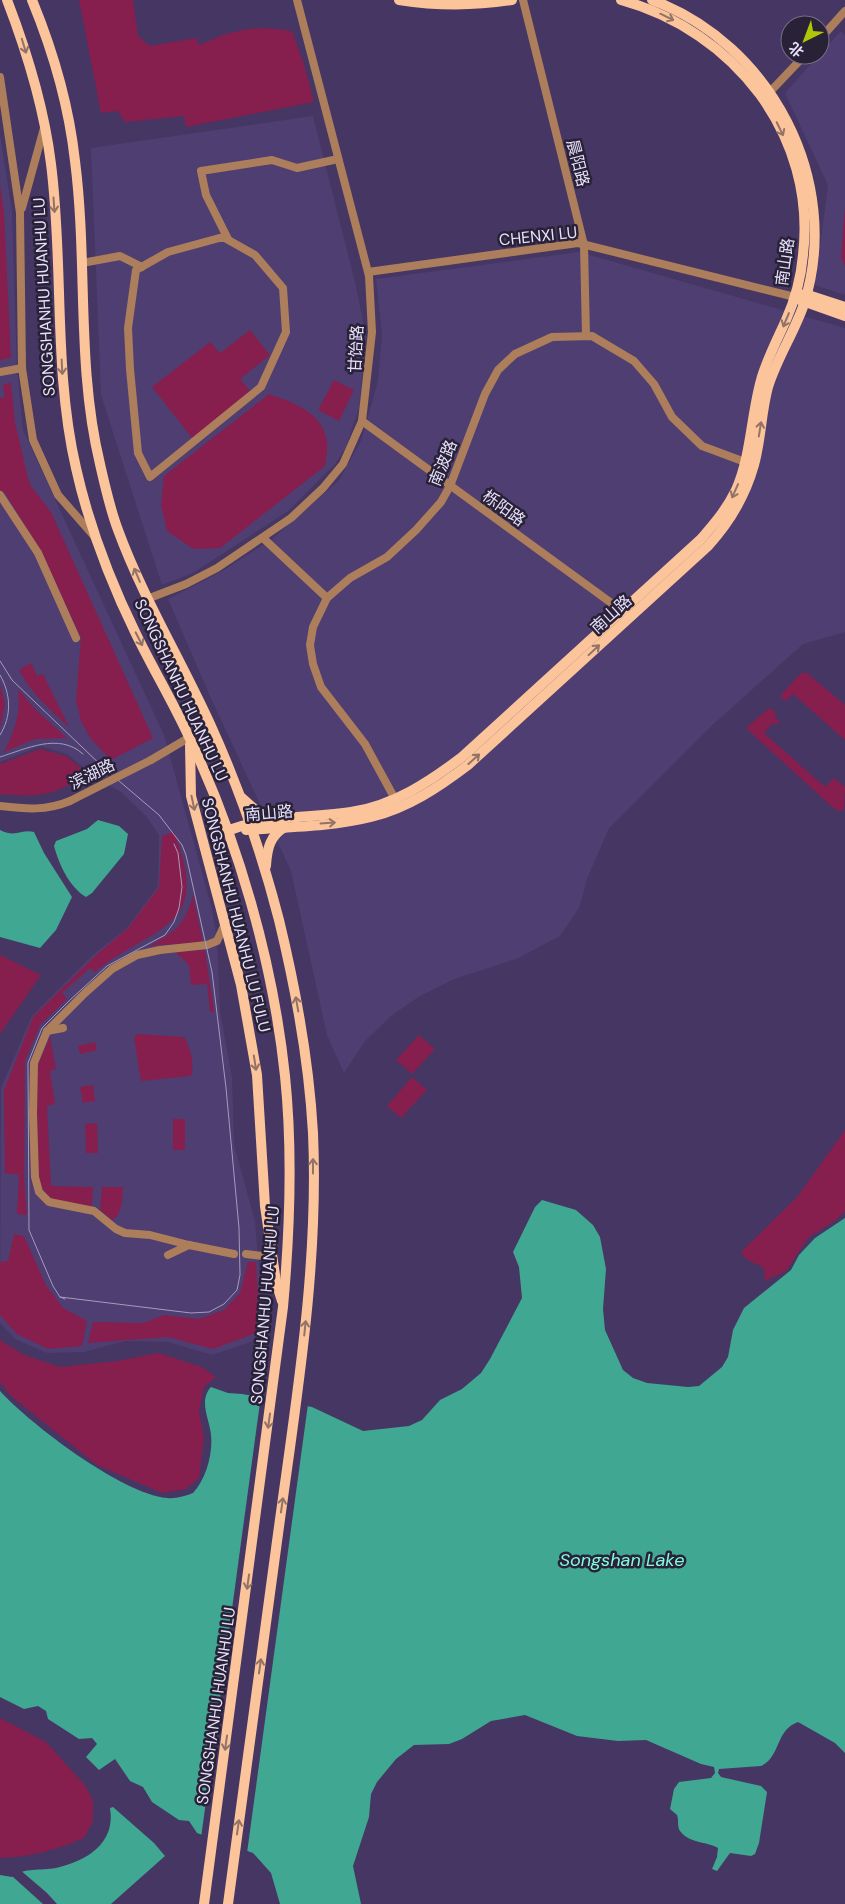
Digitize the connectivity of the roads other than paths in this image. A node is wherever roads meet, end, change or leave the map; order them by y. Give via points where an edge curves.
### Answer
1 (6, 0) edge
2 (32, 0) edge
3 (304, 0) edge
4 (399, 0) edge
5 (512, 0) edge
6 (523, 0) edge
7 (621, 0) edge
8 (652, 0) edge
9 (298, 4) edge
10 (845, 11) edge
11 (830, 28) edge
12 (796, 65) edge
13 (0, 77) edge
14 (767, 96) junction
15 (44, 126) junction
16 (338, 159) junction
17 (20, 212) junction
18 (228, 239) junction
19 (584, 244) junction
20 (82, 263) junction
21 (142, 267) junction
22 (368, 272) junction
23 (801, 298) junction
24 (845, 307) edge
25 (845, 316) edge
26 (586, 336) junction
27 (22, 368) junction
28 (0, 372) edge
29 (362, 421) junction
30 (745, 462) junction
31 (450, 486) junction
32 (0, 495) edge
33 (94, 536) junction
34 (262, 538) junction
35 (327, 598) junction
36 (147, 599) junction
37 (626, 614) junction
38 (76, 638) dead end
39 (190, 737) junction
40 (237, 791) junction
41 (395, 798) junction
42 (0, 806) edge
43 (285, 822) junction
44 (250, 826) junction
45 (227, 831) junction
46 (267, 876) junction
47 (226, 922) junction
48 (63, 1028) dead end
49 (47, 1031) junction
50 (189, 1246) junction
51 (234, 1254) dead end
52 (246, 1254) dead end
53 (168, 1255) dead end
54 (272, 1257) junction
55 (283, 1307) junction
56 (204, 1904) edge
57 (228, 1904) edge

1 -> 15 main road, SONGSHANHU HUANHU LU via 23,42
2 - 20 main road, SONGSHANHU HUANHU LU via 46,35 68,122 75,161
3 - 9 street
4 - 5 main road via 454,5
6 - 19 street, 晨阳路
7 -> 14 main road, 南山路 via 659,13 701,35
8 - 14 main road, 南山路 via 686,15 745,60
9 - 16 street, 甘饴路
10 - 11 street
12 - 14 street
13 - 17 street
14 - 23 main road, 南山路 via 790,150 802,195 805,235
15 - 17 street
15 -> 33 main road, SONGSHANHU HUANHU LU via 51,164 64,410
16 - 18 street via 297,168 272,160 201,171 206,195
16 - 22 street, 甘饴路
17 - 27 street
18 - 21 street via 223,237 168,252
18 - 21 street via 255,255 283,288 286,332 261,386 150,477 138,453 128,328 136,270
19 - 22 street, CHENXI LU
19 - 23 street, CHENXI LU
19 - 26 street, 晨阳路
20 - 21 street via 120,256
36 -> 20 main road, SONGSHANHU HUANHU LU via 117,528 88,407
22 - 29 street, 甘饴路 via 372,332
23 - 24 main road
23 - 25 main road
23 -> 30 main road, 南山路 via 763,372
37 -> 23 main road, 南山路 via 708,546 735,512 754,464 772,374
26 - 30 street, 南波路 via 592,336 634,361 654,384 672,417 702,446
26 - 31 street, 南波路 via 552,337 515,354 498,370 485,394
27 - 28 street
27 - 33 street via 32,440 58,495
29 - 31 street, 栎阳路
29 - 34 street, 甘饴路 via 349,453 334,474 307,504
30 -> 37 main road, 南山路 via 736,490 718,520
31 - 35 street, 南波路 via 441,502 387,557 350,578
31 - 37 street, 栎阳路
32 - 38 street via 38,553
33 -> 39 main road, SONGSHANHU HUANHU LU via 135,632
34 - 35 street
34 - 36 street, 甘饴路 via 217,568
35 - 41 street, 南波路 via 313,627 310,645 313,664 321,687 365,744
36 - 40 main road, SONGSHANHU HUANHU LU via 211,726
37 - 41 main road, 南山路 via 462,757 433,779
43 -> 37 main road, 南山路 via 351,821 373,817 438,787 468,765
39 - 42 street, 滨湖路, bridge via 70,801 38,810
39 - 45 main road, SONGSHANHU HUANHU LU
39 -> 47 main road, SONGSHANHU HUANHU LU FULU via 191,796
40 - 43 main road via 259,813
40 - 44 main road, SONGSHANHU HUANHU LU
41 - 43 main road, 南山路 via 370,808
43 - 44 main road, 南山路
43 - 46 main road via 270,842
44 - 45 main road, 南山路
44 - 46 main road, SONGSHANHU HUANHU LU
45 - 55 main road, SONGSHANHU HUANHU LU via 260,940 285,1074 290,1208
57 -> 46 main road, SONGSHANHU HUANHU LU via 299,1376 313,1224 313,1139 306,1059 294,985
47 - 49 street via 217,940 207,945 137,954 112,969
47 -> 54 main road, SONGSHANHU HUANHU LU FULU via 257,1075 263,1188
48 - 49 street
49 - 50 street via 34,1063 32,1079 34,1169 39,1192 49,1202 94,1211 125,1233 150,1235
50 - 51 street
50 - 53 street
52 - 54 street
54 - 55 main road, SONGSHANHU HUANHU LU FULU
55 -> 56 main road, SONGSHANHU HUANHU LU

